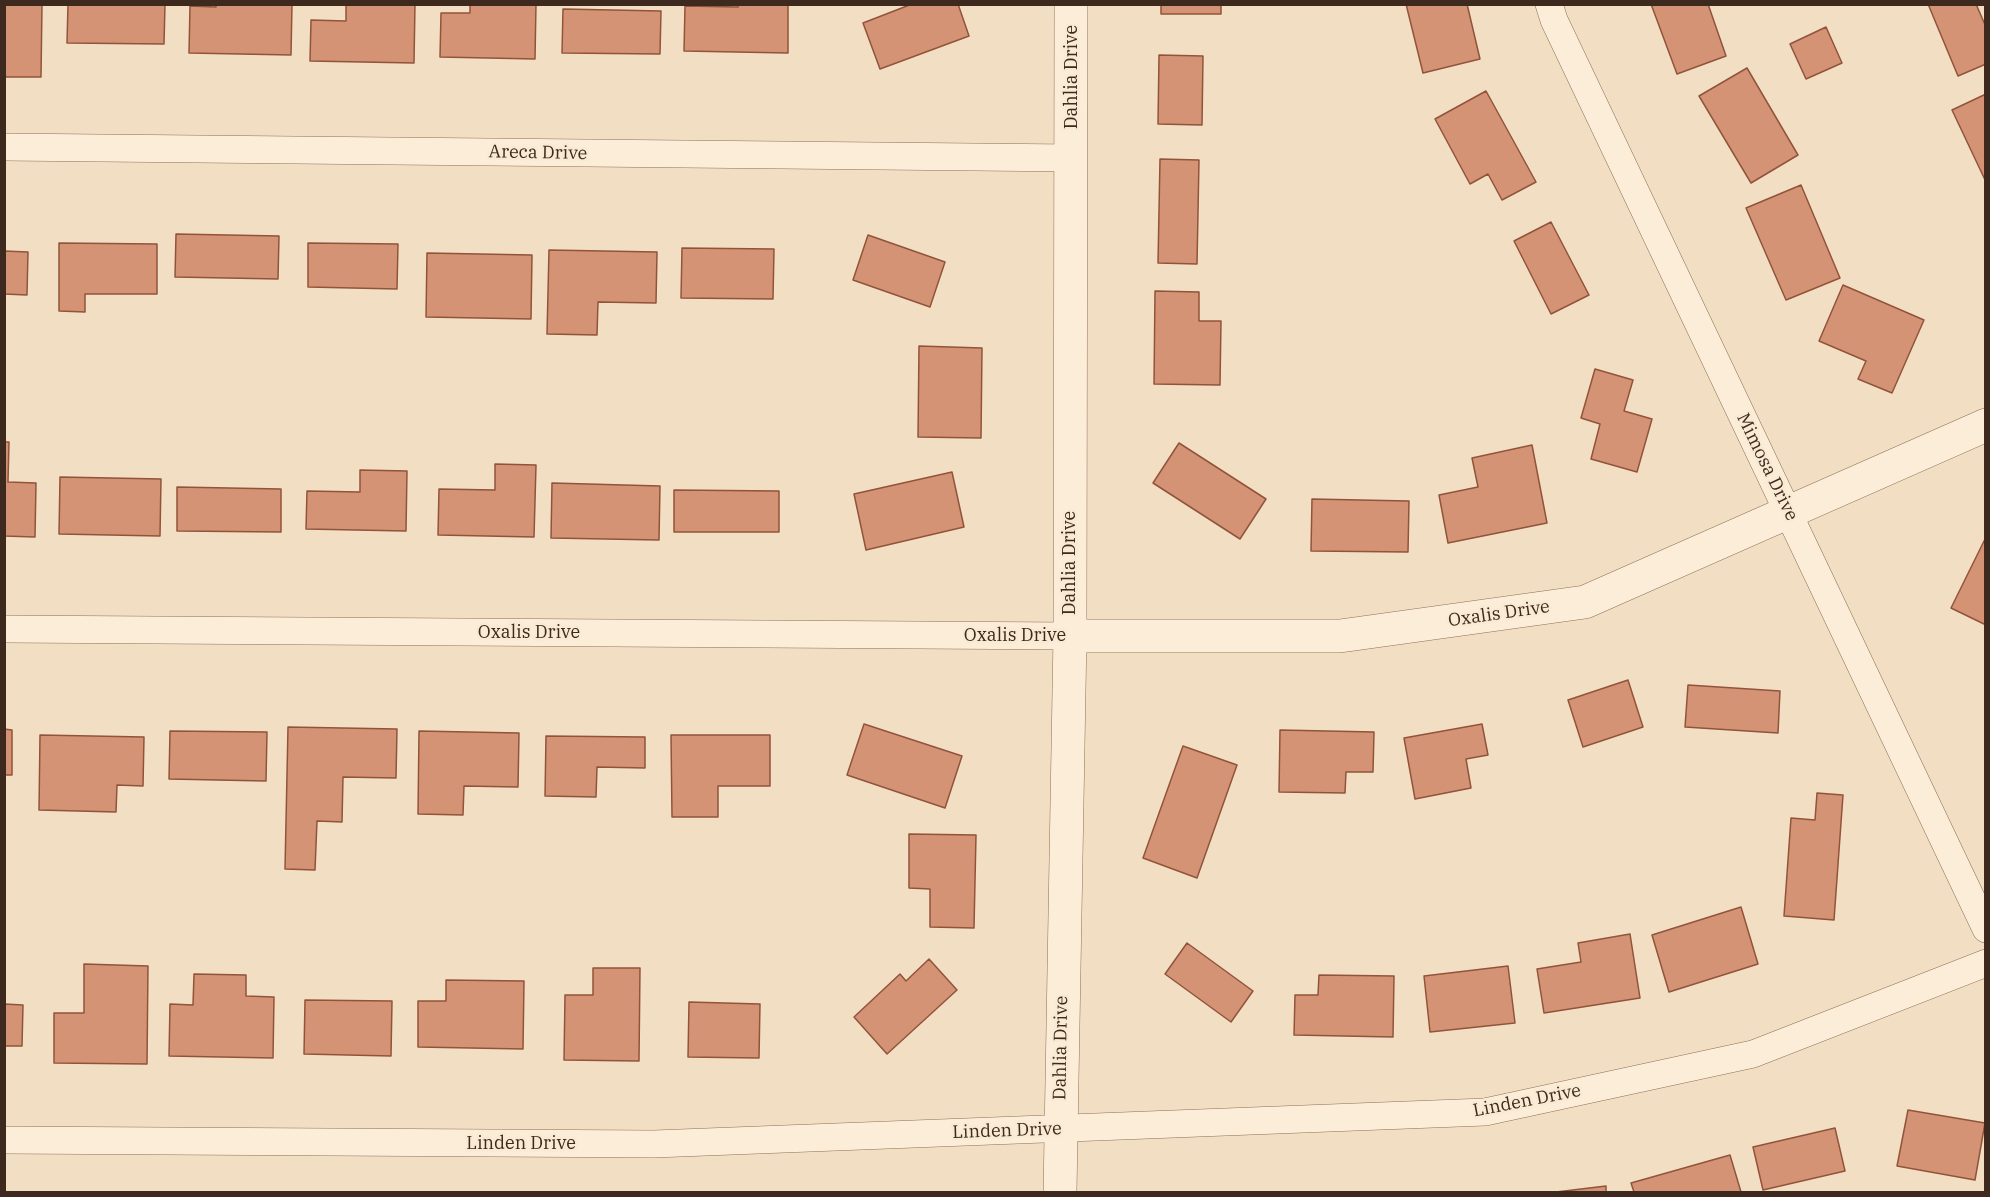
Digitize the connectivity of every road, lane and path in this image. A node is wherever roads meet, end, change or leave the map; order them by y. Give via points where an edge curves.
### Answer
1 (1071, 4) edge
2 (1549, 4) edge
3 (4, 147) edge
4 (1072, 159) junction
5 (1986, 425) edge
6 (1789, 513) junction
7 (4, 629) edge
8 (1070, 636) junction
9 (1986, 929) edge
10 (1986, 963) edge
11 (1060, 1129) junction
12 (4, 1140) edge
13 (1060, 1192) edge

1 - 4 street, Dahlia Drive
2 - 6 street, Mimosa Drive
3 - 4 street, Areca Drive
4 - 8 street, Dahlia Drive
5 - 6 street, Oxalis Drive
6 - 8 street, Oxalis Drive via 1585,602 1340,636
6 - 9 street, Mimosa Drive
7 - 8 street, Oxalis Drive
8 - 11 street, Dahlia Drive
10 - 11 street, Linden Drive via 1753,1054 1485,1112
11 - 12 street, Linden Drive via 654,1144
11 - 13 street, Dahlia Drive

